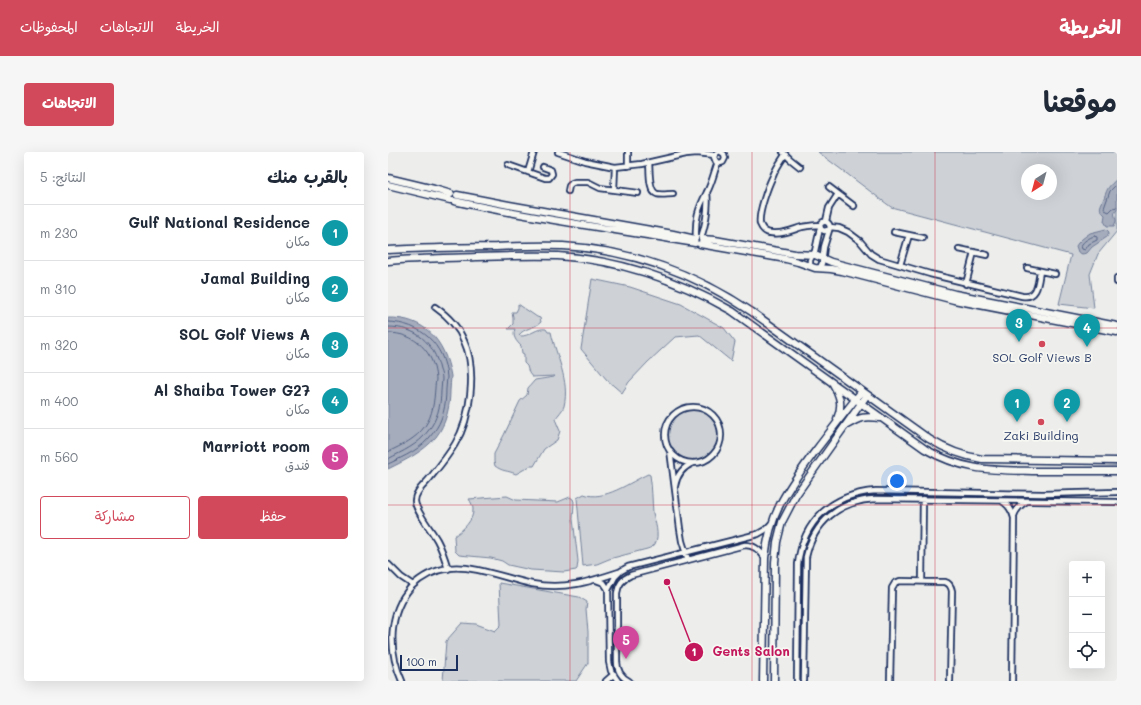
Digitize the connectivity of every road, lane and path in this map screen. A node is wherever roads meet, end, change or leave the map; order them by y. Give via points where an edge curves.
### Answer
1 (534, 152) edge
2 (558, 152) edge
3 (628, 152) edge
4 (702, 153) edge
5 (719, 153) edge
6 (784, 153) edge
7 (718, 162) junction
8 (649, 163) junction
9 (508, 165) dead end
10 (543, 166) dead end
11 (628, 166) junction
12 (615, 167) junction
13 (800, 167) dead end
14 (528, 172) junction
15 (388, 178) edge
16 (388, 185) edge
17 (829, 187) dead end
18 (614, 190) junction
19 (568, 191) dead end
20 (707, 192) junction
21 (638, 193) dead end
22 (673, 194) dead end
23 (838, 194) junction
24 (453, 197) junction
25 (854, 206) dead end
26 (697, 216) junction
27 (706, 217) junction
28 (826, 221) junction
29 (820, 227) junction
30 (829, 228) junction
31 (894, 232) dead end
32 (908, 235) junction
33 (818, 238) junction
34 (923, 238) dead end
35 (698, 240) junction
36 (826, 240) junction
37 (959, 248) dead end
38 (388, 250) edge
39 (974, 252) junction
40 (813, 255) junction
41 (987, 256) dead end
42 (822, 258) junction
43 (388, 261) edge
44 (810, 266) junction
45 (900, 266) junction
46 (820, 268) junction
47 (1027, 268) dead end
48 (1040, 271) junction
49 (1055, 274) dead end
50 (1117, 278) edge
51 (1117, 282) edge
52 (966, 284) junction
53 (435, 306) dead end
54 (1117, 326) edge
55 (1117, 332) edge
56 (831, 381) junction
57 (864, 393) junction
58 (855, 399) junction
59 (861, 403) junction
60 (882, 418) junction
61 (834, 425) junction
62 (844, 427) junction
63 (670, 449) junction
64 (1117, 461) edge
65 (693, 463) junction
66 (1117, 471) edge
67 (675, 492) junction
68 (1117, 492) edge
69 (923, 499) junction
70 (1000, 500) junction
71 (1028, 501) junction
72 (1117, 502) edge
73 (1014, 518) junction
74 (772, 522) junction
75 (686, 552) junction
76 (765, 558) junction
77 (688, 560) junction
78 (388, 564) edge
79 (448, 568) junction
80 (619, 572) junction
81 (401, 577) junction
82 (596, 580) junction
83 (922, 581) junction
84 (413, 585) junction
85 (608, 590) junction
86 (407, 591) junction
87 (618, 670) junction
88 (613, 675) junction
89 (804, 678) edge
90 (402, 681) edge
91 (606, 681) edge
92 (618, 681) edge
93 (629, 681) edge
94 (764, 681) edge
95 (774, 681) edge
96 (797, 681) edge
97 (809, 681) edge
98 (890, 681) edge
99 (950, 681) edge
100 (1012, 681) edge

1 - 14 street
2 - 12 street
3 - 11 street
4 - 5 street
4 - 8 street
5 - 7 street via 714,159
5 - 7 street via 725,156 725,159
6 - 13 street
6 - 29 street via 775,170 761,212 762,227 769,233 776,234 806,226
7 - 20 street
8 - 11 street
8 - 22 street via 652,190 658,194
9 - 14 street
10 - 14 street via 551,170 550,177 545,178
11 - 12 street
12 - 18 street
15 - 24 street via 434,189
16 - 24 street
17 - 23 street
18 - 19 street via 600,188 588,182 575,182 570,185
18 - 21 street
20 - 26 street
20 - 27 street
23 - 25 street
23 - 28 street via 830,206
24 - 35 street
26 - 27 street via 702,214
26 - 35 street via 695,227
27 - 35 street
28 - 29 street
28 - 30 street
29 - 30 street via 824,231
29 - 33 street
30 - 36 street
30 - 45 street via 839,228 848,232 876,258
31 - 32 street
32 - 34 street
32 - 45 street
33 - 36 street via 822,236
33 - 40 street
35 - 40 street via 715,240
35 - 44 street
36 - 42 street
37 - 39 street
38 - 57 street via 408,246 447,245 580,248 638,259 690,274 728,293
39 - 41 street
39 - 52 street
40 - 42 street
40 - 44 street
42 - 46 street
42 - 54 street via 955,294
43 - 56 street via 539,256 594,260 630,268 683,286 716,302
44 - 46 street
45 - 52 street
46 - 55 street via 842,271 970,303
47 - 48 street
48 - 49 street
48 - 52 street via 1036,290 1028,297
50 - 51 street
53 - 79 street via 448,316 461,335 467,348 470,374 467,409 459,436 418,492 415,500 417,508 440,546
56 - 58 street
56 - 61 street via 841,403
57 - 58 street
57 - 59 street
57 - 64 street via 937,444 963,455 982,459 991,457
58 - 59 street
58 - 61 street
59 - 60 street
59 - 62 street
60 - 62 street via 862,417
60 - 66 street via 925,449 970,468 1004,473
61 - 74 street via 786,491
62 - 95 street via 790,504 779,532
63 - 65 street via 677,458
63 - 65 street via 666,431 674,414 692,406 704,409 715,416 721,428 721,440 716,452 700,462
63 - 67 street
65 - 67 street via 679,474
67 - 75 street
68 - 96 street via 1075,494 876,491 860,493 838,501 814,521 801,548 798,564
69 - 70 street
69 - 83 street
69 - 89 street via 875,498 852,502 833,513 817,530 808,550 806,565
70 - 71 street
70 - 73 street via 1010,509
71 - 72 street
71 - 73 street via 1022,504
73 - 100 street
74 - 75 street via 758,534
74 - 76 street
75 - 77 street
75 - 80 street via 628,567
76 - 77 street via 755,547 745,545
76 - 94 street
77 - 87 street via 627,577 621,582 617,593
78 - 81 street
79 - 82 street via 468,568 547,586 570,586
79 - 84 street via 432,573
80 - 82 street
80 - 85 street
81 - 84 street
81 - 86 street
82 - 85 street via 604,583
83 - 98 street via 897,582 892,588
83 - 99 street via 945,582 951,588
84 - 86 street
85 - 88 street via 609,662
86 - 90 street via 395,608 388,631 393,665
87 - 88 street
87 - 93 street
88 - 91 street
88 - 92 street
89 - 97 street

